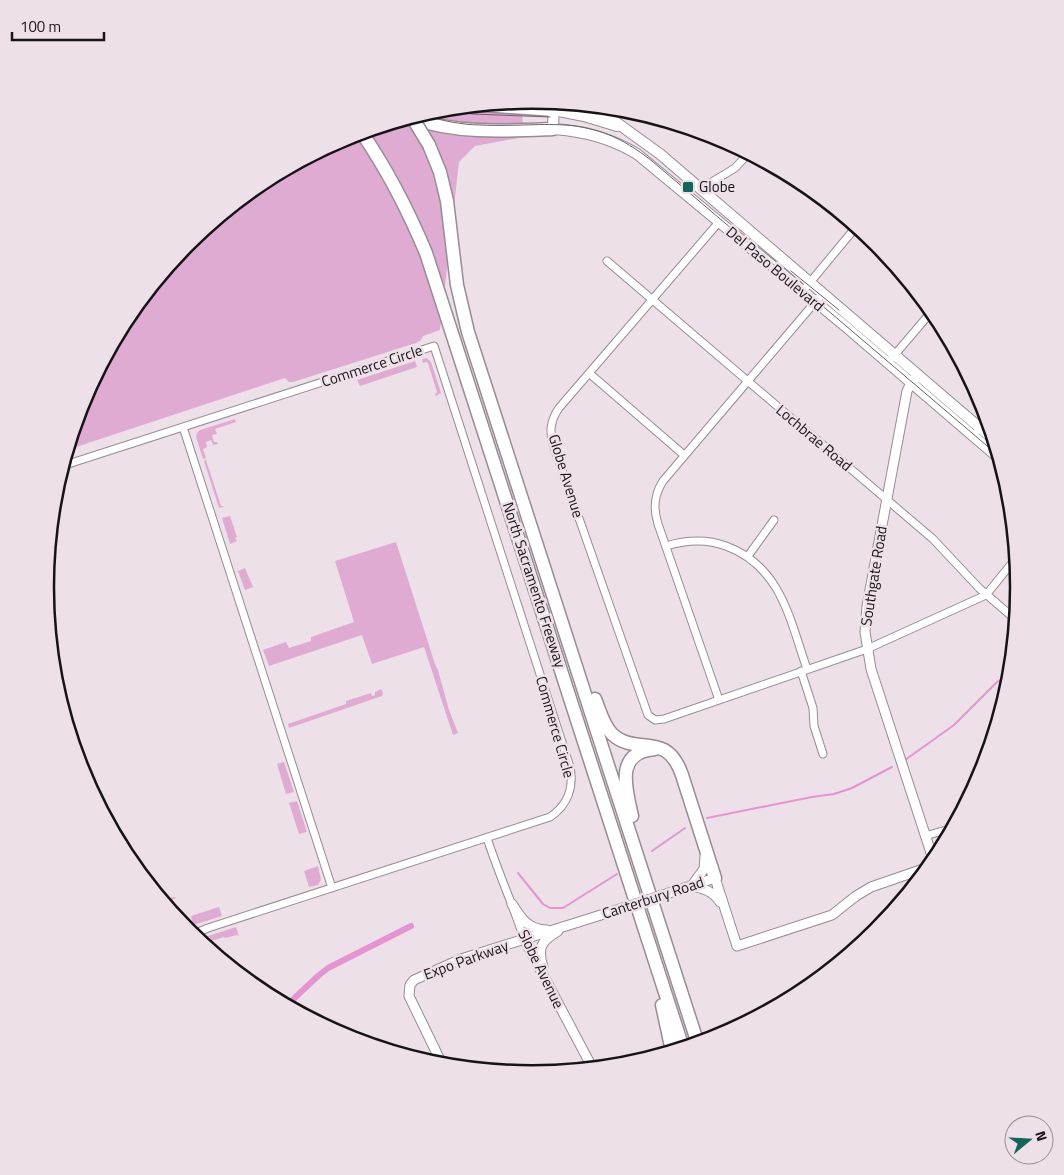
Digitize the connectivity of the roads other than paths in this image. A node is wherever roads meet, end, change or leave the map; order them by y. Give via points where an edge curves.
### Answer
1 (554, 110) edge
2 (569, 111) edge
3 (605, 115) edge
4 (426, 121) edge
5 (416, 124) edge
6 (553, 128) junction
7 (631, 133) junction
8 (366, 139) edge
9 (744, 159) edge
10 (702, 188) junction
11 (719, 222) junction
12 (852, 232) edge
13 (607, 261) dead end
14 (810, 282) junction
15 (802, 292) junction
16 (822, 294) junction
17 (652, 299) junction
18 (815, 302) junction
19 (927, 317) edge
20 (891, 359) junction
21 (589, 373) junction
22 (914, 379) junction
23 (747, 381) junction
24 (982, 425) edge
25 (183, 427) junction
26 (979, 428) junction
27 (984, 432) edge
28 (972, 436) junction
29 (990, 451) edge
30 (684, 455) junction
31 (70, 463) edge
32 (887, 500) junction
33 (774, 520) dead end
34 (666, 546) junction
35 (748, 556) junction
36 (1009, 566) edge
37 (552, 592) junction
38 (986, 595) junction
39 (1009, 614) edge
40 (867, 649) junction
41 (804, 670) junction
42 (719, 700) junction
43 (662, 749) junction
44 (823, 754) dead end
45 (944, 831) edge
46 (925, 836) junction
47 (487, 838) junction
48 (704, 845) junction
49 (931, 852) edge
50 (916, 872) edge
51 (715, 878) junction
52 (645, 879) junction
53 (691, 886) junction
54 (332, 888) junction
55 (512, 904) junction
56 (726, 912) junction
57 (643, 920) junction
58 (565, 926) junction
59 (549, 930) junction
60 (200, 931) edge
61 (524, 939) junction
62 (545, 979) junction
63 (696, 1036) edge
64 (681, 1042) edge
65 (670, 1045) edge
66 (438, 1057) edge
67 (590, 1062) edge

1 - 6 main road
2 - 7 main road
3 - 7 main road, Del Paso Boulevard
4 - 6 highway via 474,130
5 - 37 highway, North Sacramento Freeway, bridge via 429,144 440,172 462,309
6 - 11 main road, Del Paso Boulevard via 597,135 625,146
7 - 10 main road, Del Paso Boulevard
8 - 57 highway, North Sacramento Freeway via 402,198 426,253
9 - 10 street via 735,168
10 - 14 main road, Del Paso Boulevard
11 - 15 main road, Del Paso Boulevard
11 - 17 street, Globe Avenue
12 - 14 street
13 - 17 street, Lochbrae Road
14 - 15 street
14 - 16 main road, Del Paso Boulevard
15 - 18 main road, Del Paso Boulevard
16 - 18 street
16 - 20 main road, Del Paso Boulevard
17 - 21 street, Globe Avenue
17 - 23 street, Lochbrae Road
18 - 20 main road, Del Paso Boulevard
18 - 23 street
19 - 20 street
20 - 22 main road, Del Paso Boulevard
21 - 30 street
21 - 42 street, Globe Avenue via 556,412 550,429 646,711 656,720 664,719
22 - 26 main road, Del Paso Boulevard
22 - 28 main road, Del Paso Boulevard
22 - 32 street, Southgate Road via 907,391
23 - 30 street
23 - 32 street, Lochbrae Road
24 - 26 street
25 - 31 street
25 - 47 street, Commerce Circle via 434,346 572,774 567,799 555,813
25 - 54 street
26 - 27 main road, Del Paso Boulevard
26 - 28 street
28 - 29 main road, Del Paso Boulevard
30 - 34 street via 663,481 655,497 656,516
32 - 38 street, Lochbrae Road via 938,544
32 - 40 street, Southgate Road via 867,606
33 - 35 street
34 - 35 street via 706,542 722,544
34 - 42 street
35 - 41 street via 763,569 779,591
36 - 38 street
37 - 43 highway via 607,728 625,742
37 - 52 highway, North Sacramento Freeway
38 - 39 street, Lochbrae Road
38 - 40 street
40 - 41 street
40 - 46 street, Southgate Road
41 - 42 street
41 - 44 street via 814,726
43 - 48 highway via 679,767
43 - 52 highway via 638,754 625,770
45 - 46 street
46 - 49 street, Southgate Road
47 - 54 street, Commerce Circle
47 - 55 street, Slobe Avenue
48 - 51 highway
48 - 53 street via 704,869
50 - 56 street, Canterbury Road via 871,887 832,915 737,946
51 - 53 street, Canterbury Road
51 - 56 street, Canterbury Road
52 - 63 highway, North Sacramento Freeway
53 - 56 street via 706,889 719,900
53 - 58 street, Canterbury Road, bridge
54 - 60 street, Commerce Circle
55 - 59 street via 528,925
55 - 61 street, Slobe Avenue
57 - 64 highway, North Sacramento Freeway
57 - 65 highway
58 - 59 street, Canterbury Road
58 - 62 street via 550,935 540,950
59 - 61 street, Canterbury Road
61 - 62 street, Slobe Avenue
61 - 66 street, Expo Parkway via 456,961 420,976 410,985 410,1000
62 - 67 street, Slobe Avenue

